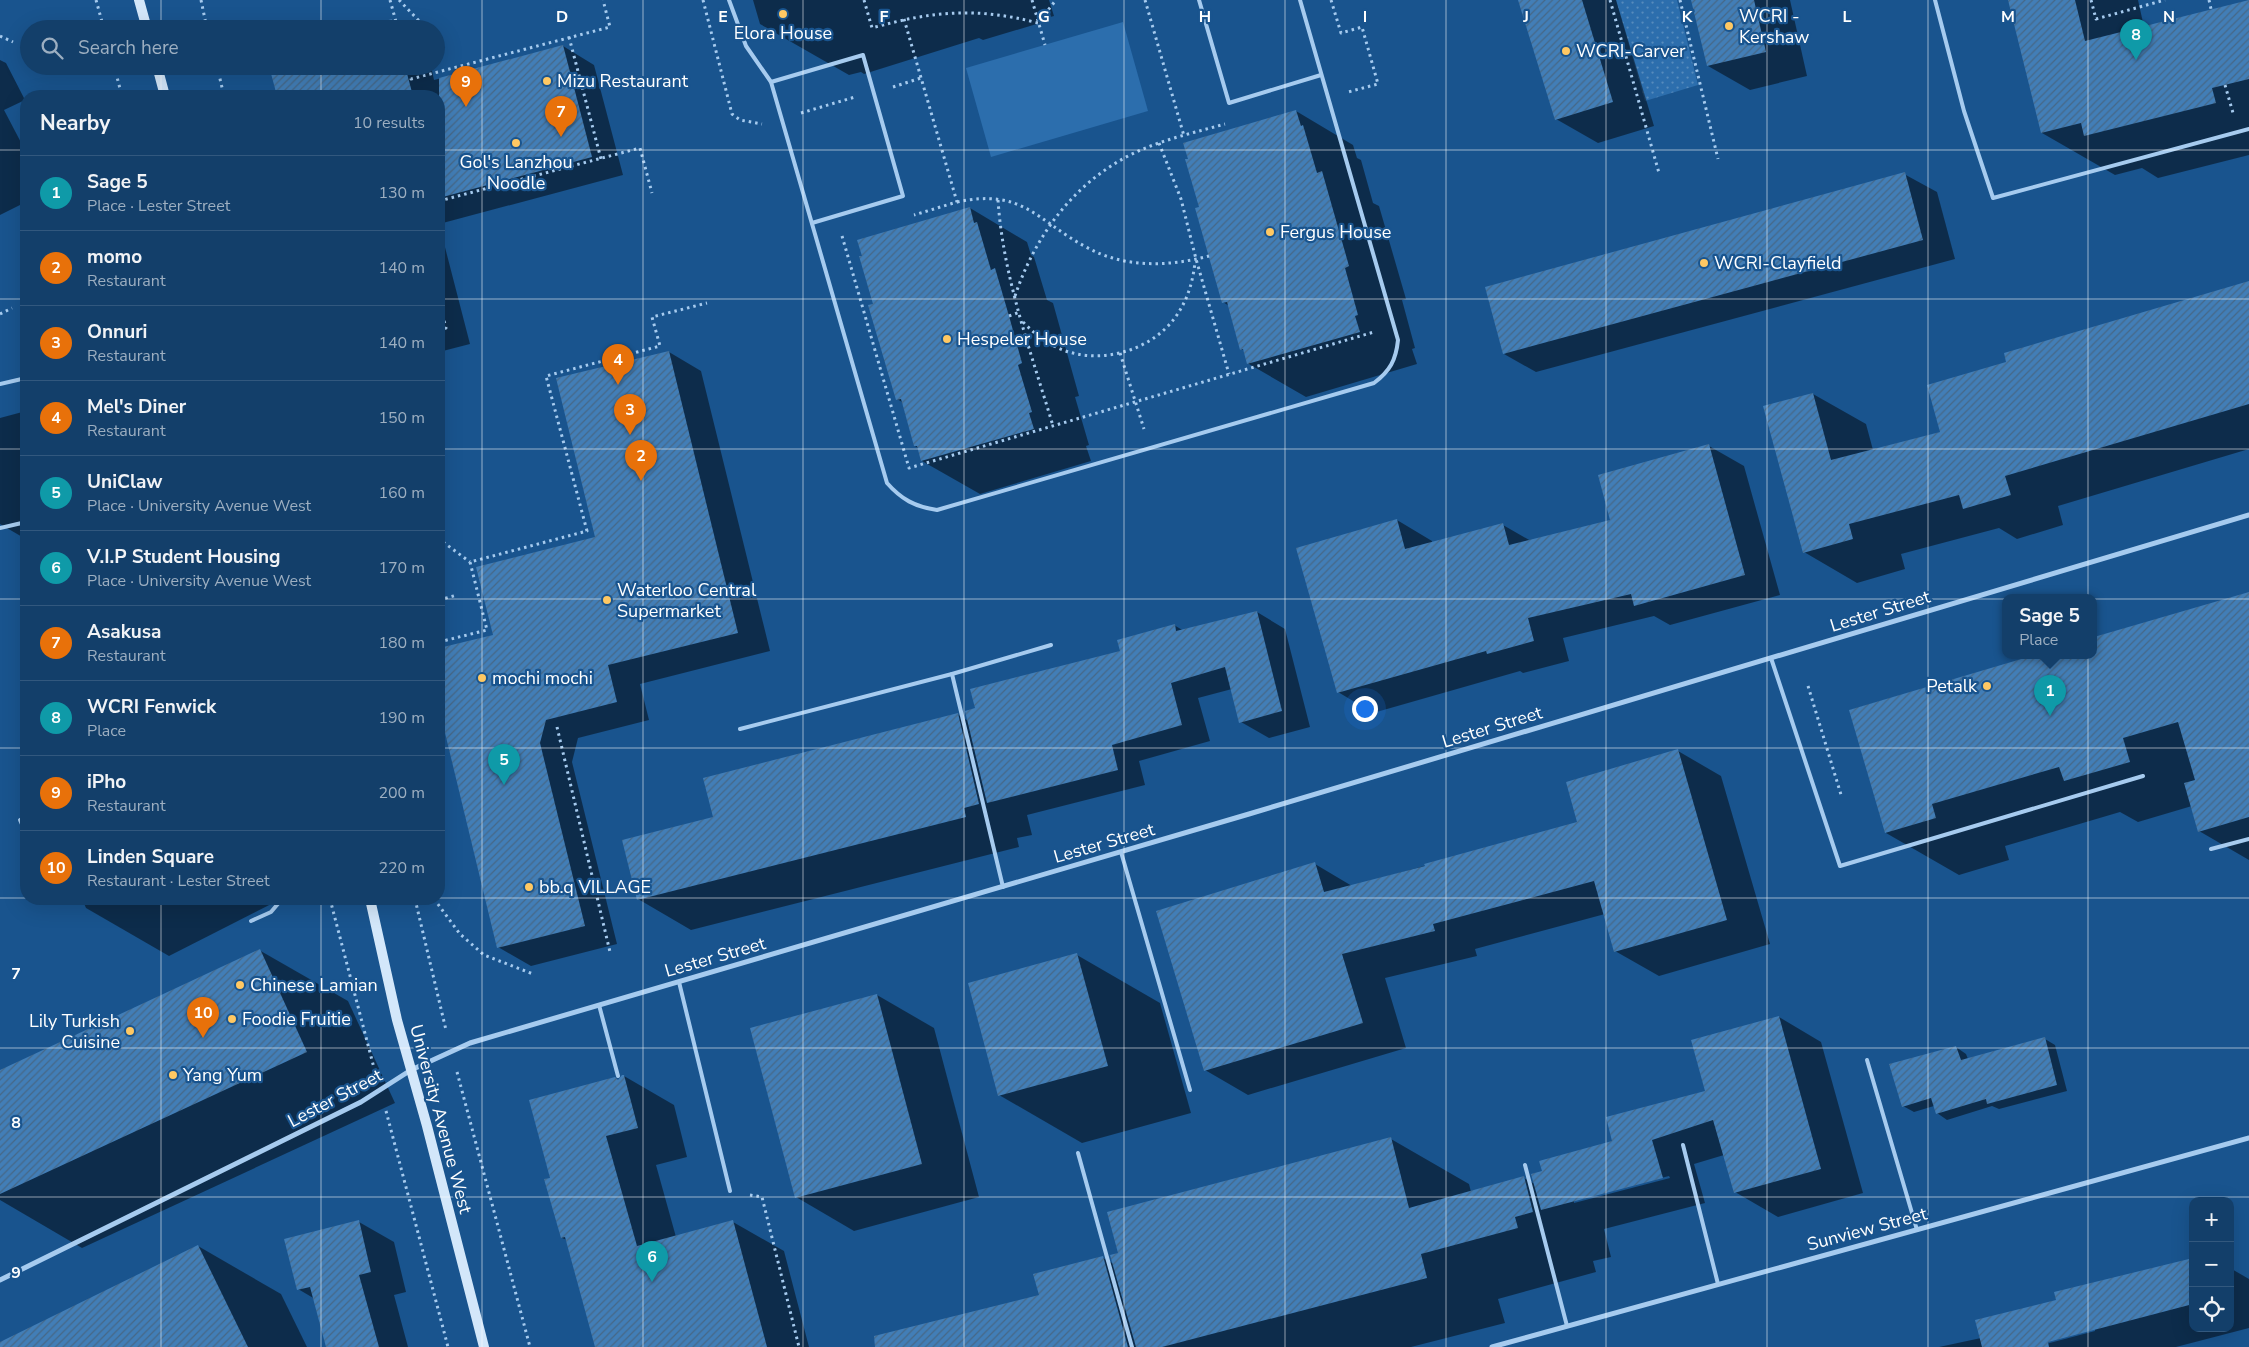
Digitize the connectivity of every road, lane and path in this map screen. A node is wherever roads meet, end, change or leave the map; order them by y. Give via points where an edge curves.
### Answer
1 (96, 0) edge
2 (139, 0) edge
3 (201, 0) edge
4 (390, 0) edge
5 (400, 0) edge
6 (603, 0) edge
7 (704, 0) edge
8 (729, 0) edge
9 (864, 0) edge
10 (1032, 0) edge
11 (1056, 0) edge
12 (1145, 0) edge
13 (1199, 0) edge
14 (1300, 0) edge
15 (1331, 0) edge
16 (1610, 0) edge
17 (1680, 0) edge
18 (1935, 0) edge
19 (2091, 0) edge
20 (2165, 0) edge
21 (2209, 0) edge
22 (2211, 9) dead end
23 (904, 19) junction
24 (102, 20) edge
25 (145, 20) edge
26 (206, 20) edge
27 (396, 20) edge
28 (418, 20) edge
29 (1038, 23) junction
30 (0, 36) edge
31 (569, 38) junction
32 (13, 42) dead end
33 (1045, 45) dead end
34 (445, 70) edge
35 (116, 75) edge
36 (159, 75) edge
37 (219, 75) edge
38 (410, 75) edge
39 (426, 75) edge
40 (1321, 75) junction
41 (921, 78) junction
42 (771, 82) junction
43 (2225, 85) dead end
44 (888, 88) dead end
45 (120, 90) edge
46 (163, 90) edge
47 (223, 90) edge
48 (1342, 94) dead end
49 (856, 97) dead end
50 (800, 114) dead end
51 (767, 123) dead end
52 (2249, 129) edge
53 (2238, 132) junction
54 (1184, 136) dead end
55 (601, 159) junction
56 (1718, 159) dead end
57 (1659, 173) dead end
58 (652, 193) dead end
59 (445, 199) edge
60 (998, 200) junction
61 (957, 202) junction
62 (913, 215) dead end
63 (812, 223) junction
64 (1050, 223) junction
65 (850, 233) dead end
66 (1209, 256) dead end
67 (1196, 259) junction
68 (1015, 296) junction
69 (707, 303) dead end
70 (12, 308) dead end
71 (1020, 312) junction
72 (0, 314) edge
73 (1009, 316) dead end
74 (1023, 322) junction
75 (1371, 323) dead end
76 (1120, 353) junction
77 (1229, 374) junction
78 (20, 379) edge
79 (0, 384) edge
80 (1135, 402) junction
81 (1053, 426) junction
82 (1145, 433) dead end
83 (2249, 515) edge
84 (20, 523) edge
85 (0, 528) edge
86 (445, 543) edge
87 (470, 562) junction
88 (457, 595) dead end
89 (445, 598) edge
90 (445, 640) edge
91 (1051, 645) dead end
92 (1771, 658) junction
93 (952, 674) junction
94 (1808, 686) dead end
95 (557, 727) dead end
96 (740, 730) dead end
97 (2143, 776) dead end
98 (1842, 800) dead end
99 (2249, 839) edge
100 (2211, 849) dead end
101 (1121, 852) junction
102 (1003, 886) junction
103 (277, 905) edge
104 (332, 905) edge
105 (371, 905) edge
106 (416, 905) edge
107 (438, 905) edge
108 (251, 922) dead end
109 (610, 952) dead end
110 (533, 974) dead end
111 (679, 982) junction
112 (437, 994) dead end
113 (599, 1005) junction
114 (367, 1040) dead end
115 (1868, 1060) dead end
116 (411, 1070) junction
117 (618, 1076) dead end
118 (1190, 1090) dead end
119 (469, 1117) dead end
120 (2249, 1138) edge
121 (1682, 1145) dead end
122 (1078, 1153) dead end
123 (398, 1156) dead end
124 (1525, 1165) dead end
125 (730, 1191) joint
126 (1917, 1230) junction
127 (0, 1280) edge
128 (1718, 1284) junction
129 (1567, 1326) junction
130 (448, 1347) edge
131 (484, 1347) edge
132 (530, 1347) edge
133 (799, 1347) edge
134 (1132, 1347) edge
135 (1492, 1347) edge

1 - 24 path
2 - 25 main road
3 - 26 path
4 - 27 path
5 - 28 path
6 - 31 path via 610,27
7 - 51 path via 732,114 740,120
8 - 42 lane via 746,46
9 - 23 path via 872,28
10 - 29 path
11 - 29 path
12 - 54 path
13 - 40 lane via 1229,102
14 - 40 lane
15 - 48 path via 1340,33 1362,27 1378,84
16 - 57 path
17 - 56 path
18 - 53 lane via 1964,111 1993,198
19 - 20 path via 2096,19
21 - 22 path
23 - 29 path via 963,11 1006,15
23 - 41 path
29 - 33 path
30 - 32 path
31 - 34 path
31 - 55 path
35 - 45 path
36 - 46 main road
37 - 47 path
38 - 39 path via 411,79
40 - 63 lane via 1398,340 1397,352 1385,375 1374,383 946,508 936,510 915,505 896,494 886,483
41 - 44 path
41 - 61 path
42 - 63 lane
42 - 63 lane via 863,55 903,196
43 - 53 path
49 - 50 path
52 - 53 lane
55 - 58 path via 640,148
55 - 59 path
60 - 61 path
60 - 64 path via 1017,204
60 - 68 path via 1003,248
61 - 62 path
64 - 67 path via 1087,248 1129,262 1174,263
64 - 67 path via 1073,196 1100,174 1130,155 1159,143 1181,199
64 - 68 path via 1024,270
65 - 81 path via 842,236 909,468
66 - 67 path
67 - 76 path via 1186,301 1174,319 1141,346
67 - 77 path
68 - 71 path
69 - 87 path via 652,317 660,346 546,376 587,531
70 - 72 path
71 - 73 path
71 - 74 path
74 - 76 path via 1038,337 1057,348 1099,356
74 - 81 path
75 - 77 path via 1374,332
76 - 80 path
77 - 80 path
78 - 79 lane
80 - 81 path
80 - 82 path
83 - 92 street, Lester Street
84 - 85 lane
86 - 87 path
87 - 90 path via 487,630
88 - 89 path
91 - 93 lane
92 - 97 lane via 1840,866
92 - 101 street, Lester Street
93 - 96 lane
93 - 102 lane
94 - 98 path
95 - 109 path
99 - 100 lane
101 - 102 street, Lester Street
101 - 118 lane
102 - 111 street, Lester Street
103 - 108 lane via 271,912
104 - 114 path
105 - 116 main road, University Avenue West
106 - 112 path
107 - 110 path via 460,934 484,956
111 - 113 street, Lester Street
111 - 125 lane
113 - 116 street, Lester Street via 470,1043
113 - 117 lane
115 - 126 lane
116 - 127 street, Lester Street via 361,1102
116 - 131 main road, University Avenue West
119 - 132 path, University Avenue West
120 - 126 street, Sunview Street
121 - 128 lane
122 - 134 lane
123 - 130 path
124 - 129 lane
125 - 133 path via 762,1197
126 - 128 street, Sunview Street
128 - 129 street, Sunview Street
129 - 135 street, Sunview Street

